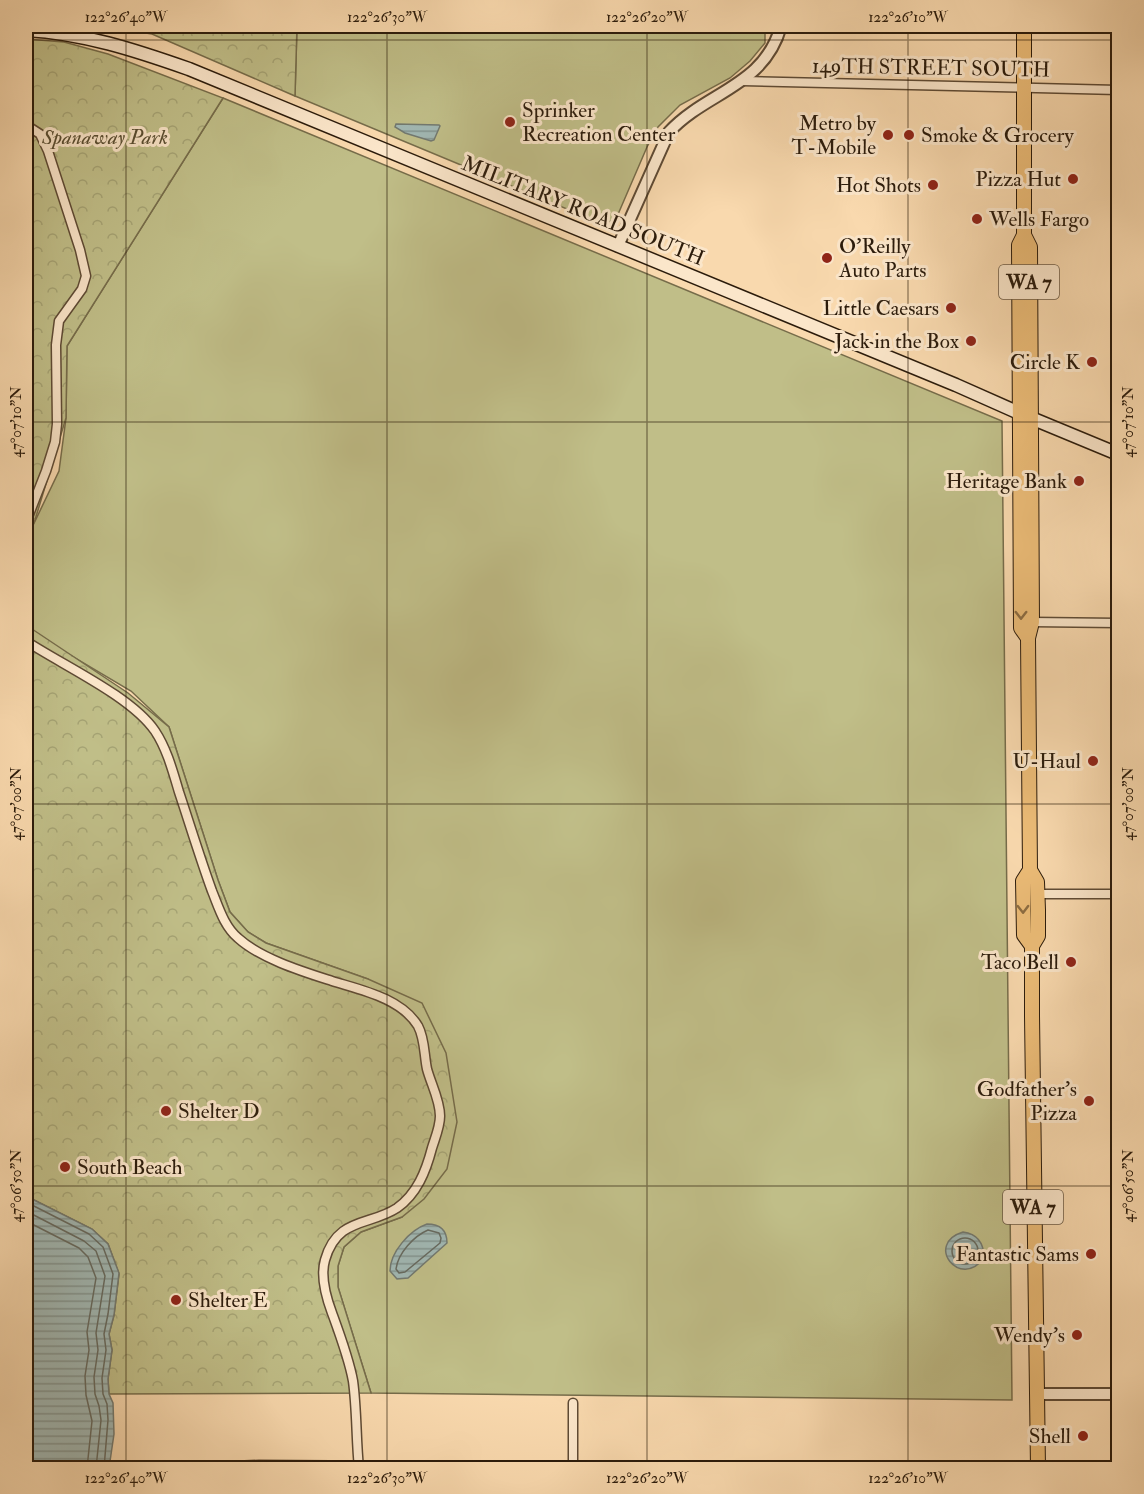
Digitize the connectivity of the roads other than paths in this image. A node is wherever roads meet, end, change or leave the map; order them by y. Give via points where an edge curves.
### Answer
1 (781, 26) edge
2 (1024, 26) edge
3 (26, 30) edge
4 (743, 81) junction
5 (1023, 88) junction
6 (1119, 90) edge
7 (26, 125) edge
8 (618, 246) junction
9 (1024, 416) junction
10 (1119, 454) edge
11 (26, 522) edge
12 (1032, 622) junction
13 (1119, 623) edge
14 (1028, 638) junction
15 (26, 641) edge
16 (1030, 870) junction
17 (1037, 894) junction
18 (1119, 894) edge
19 (1032, 946) junction
20 (1037, 1394) junction
21 (1119, 1394) edge
22 (573, 1403) dead end
23 (219, 1468) edge
24 (359, 1468) edge
25 (573, 1468) edge
26 (683, 1468) edge
27 (1038, 1468) edge

1 - 4 street via 765,58
2 - 5 main road, WA 7
3 - 8 main road, MILITARY ROAD SOUTH via 108,42 189,69
4 - 5 street, 149TH STREET SOUTH
4 - 8 street via 669,132
5 - 6 street, 149TH STREET SOUTH
5 - 9 main road, WA 7 via 1024,235 1030,247
7 - 11 street via 40,134 48,151 86,276 82,289 59,321 55,442
8 - 9 main road, MILITARY ROAD SOUTH
9 - 10 main road, MILITARY ROAD SOUTH
9 - 12 main road, WA 7
9 -> 14 main road, WA 7 via 1021,628
12 - 13 street
12 - 14 main road, WA 7
14 - 16 main road, WA 7
15 - 24 street via 121,699 153,729 166,753 220,911 237,938 324,979 379,996 415,1022 423,1038 440,1113 427,1169 411,1194 395,1209 343,1231 328,1251 323,1269 326,1294 352,1378
16 - 17 main road, WA 7 via 1037,882
16 -> 19 main road, WA 7 via 1023,881 1024,935
17 - 18 street
17 - 19 main road, WA 7 via 1038,936
19 - 20 main road, WA 7
20 - 21 street
20 - 27 main road, WA 7
22 - 25 street
23 - 24 street
24 - 25 street
25 - 26 street

